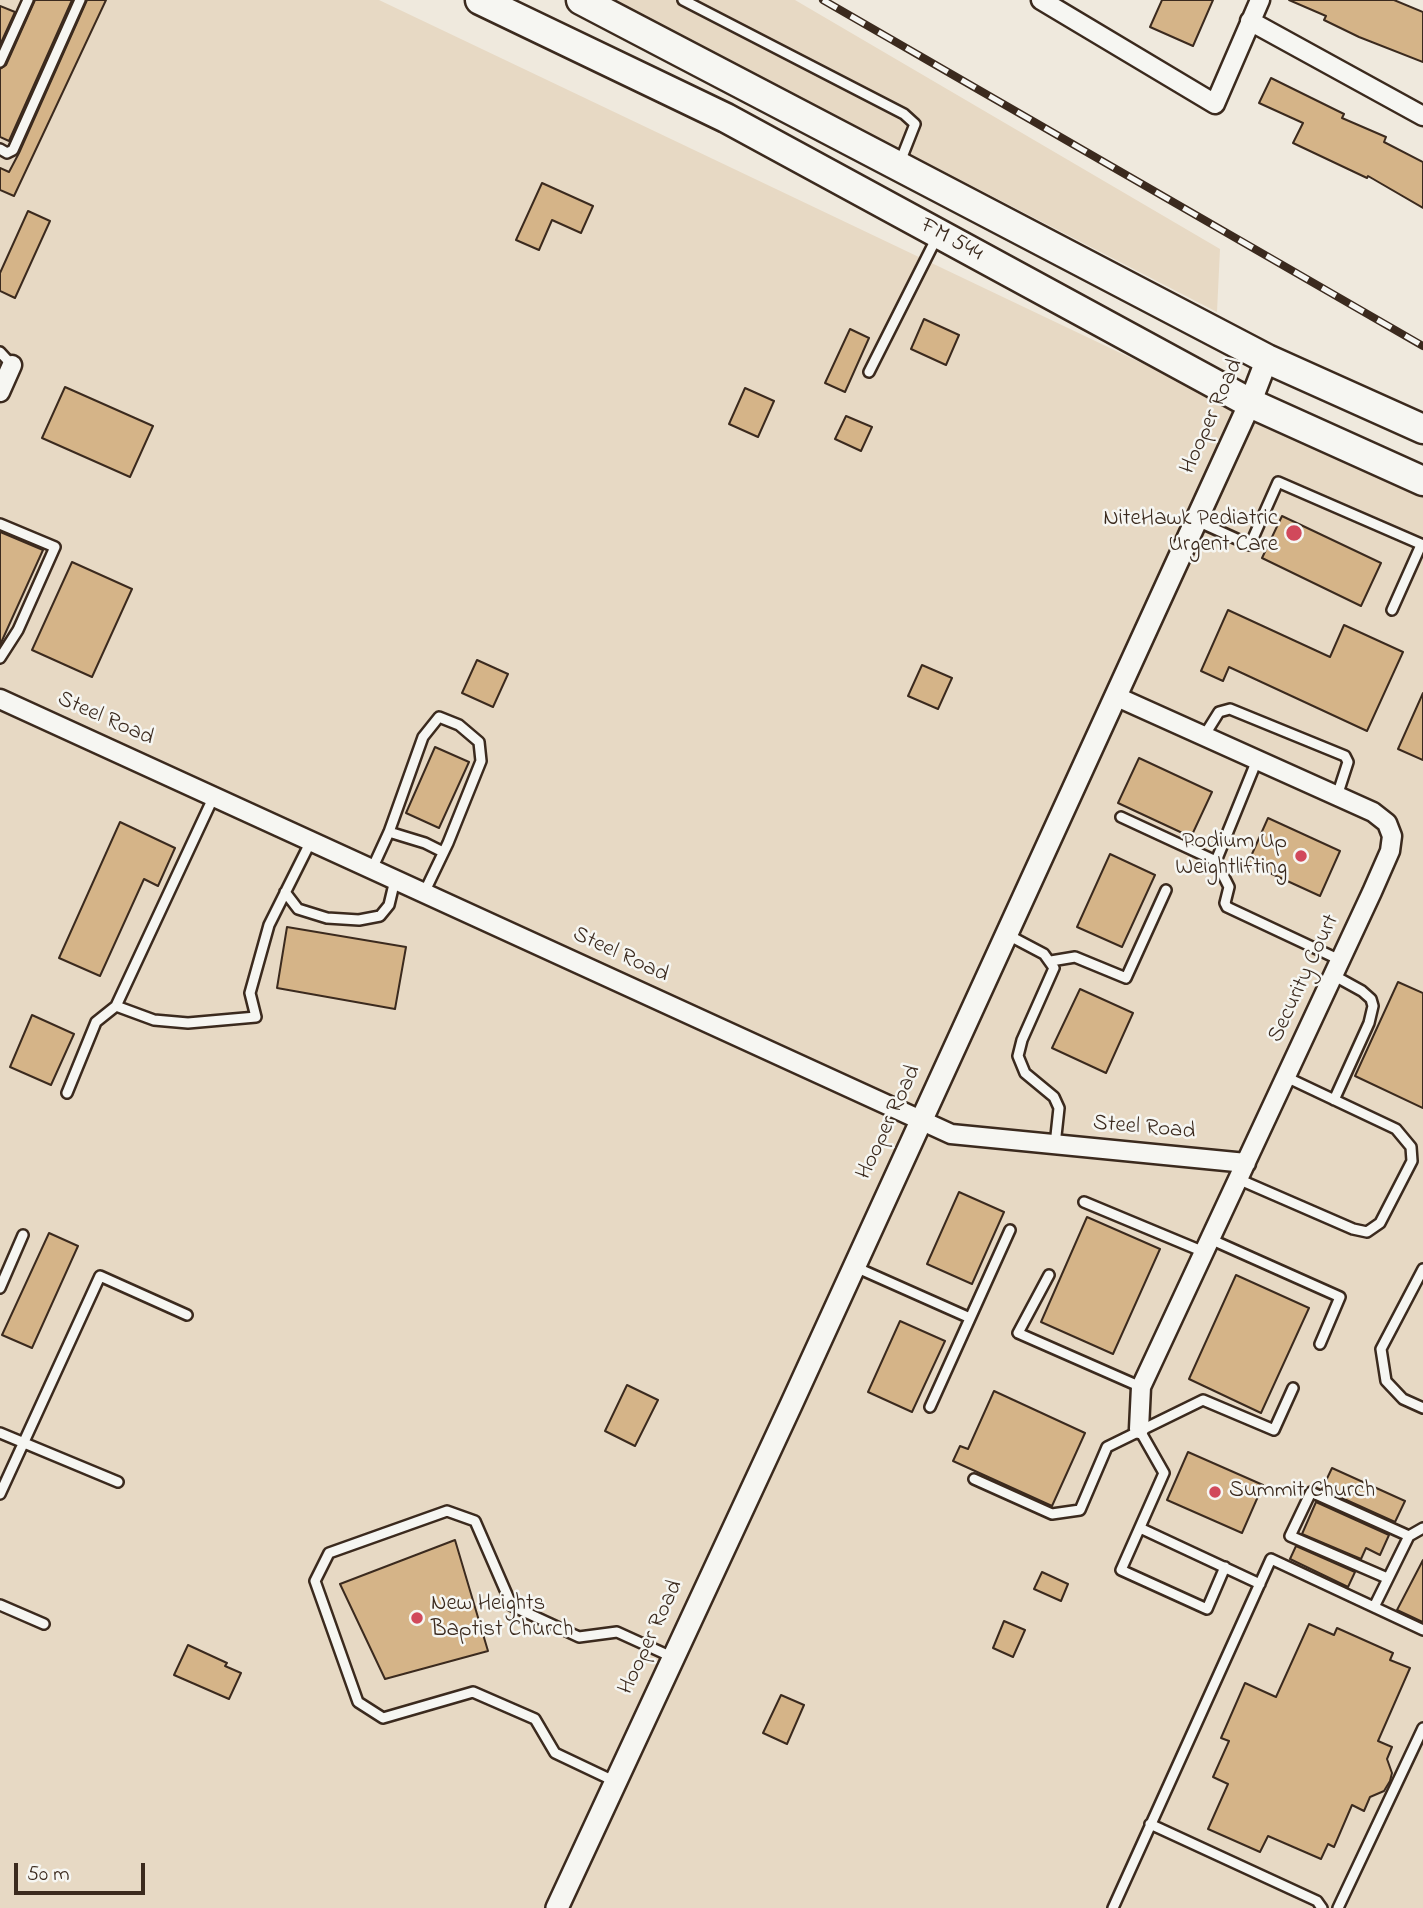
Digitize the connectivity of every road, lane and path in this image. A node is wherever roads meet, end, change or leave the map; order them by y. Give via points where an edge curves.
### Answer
1 (28, 0) edge
2 (80, 0) edge
3 (480, 0) edge
4 (682, 0) edge
5 (1041, 0) edge
6 (1260, 0) edge
7 (592, 2) edge
8 (1250, 21) junction
9 (0, 62) edge
10 (1423, 116) edge
11 (0, 149) edge
12 (898, 167) junction
13 (939, 234) junction
14 (1081, 265) junction
15 (6, 359) edge
16 (1267, 359) junction
17 (869, 372) dead end
18 (0, 393) edge
19 (1250, 402) junction
20 (1423, 429) edge
21 (1423, 481) edge
22 (1196, 520) junction
23 (0, 524) edge
24 (1422, 545) edge
25 (1392, 610) dead end
26 (0, 658) edge
27 (1115, 696) junction
28 (0, 699) edge
29 (1204, 736) junction
30 (1257, 760) junction
31 (214, 796) junction
32 (1337, 796) junction
33 (1121, 817) dead end
34 (389, 832) junction
35 (311, 841) junction
36 (443, 852) junction
37 (1216, 861) junction
38 (372, 869) junction
39 (396, 880) junction
40 (1166, 890) dead end
41 (285, 892) junction
42 (424, 892) junction
43 (1006, 934) junction
44 (1051, 961) junction
45 (1337, 968) junction
46 (116, 1006) junction
47 (1286, 1077) junction
48 (67, 1093) dead end
49 (1334, 1100) junction
50 (919, 1120) junction
51 (1055, 1145) junction
52 (1242, 1171) junction
53 (1084, 1202) dead end
54 (1010, 1230) dead end
55 (23, 1235) dead end
56 (1207, 1246) junction
57 (853, 1266) junction
58 (1423, 1269) edge
59 (1049, 1275) dead end
60 (0, 1288) edge
61 (187, 1315) dead end
62 (970, 1318) junction
63 (1320, 1344) dead end
64 (1141, 1387) junction
65 (1293, 1388) dead end
66 (930, 1406) dead end
67 (1423, 1408) edge
68 (1139, 1429) junction
69 (0, 1433) edge
70 (23, 1442) junction
71 (974, 1479) dead end
72 (118, 1482) dead end
73 (0, 1494) edge
74 (1140, 1528) junction
75 (1423, 1528) edge
76 (1409, 1535) junction
77 (1225, 1567) junction
78 (1387, 1578) junction
79 (1260, 1584) junction
80 (0, 1605) edge
81 (1374, 1607) junction
82 (44, 1624) dead end
83 (1423, 1629) edge
84 (673, 1657) junction
85 (1423, 1728) edge
86 (614, 1781) junction
87 (1150, 1824) junction
88 (556, 1908) edge
89 (1113, 1908) edge
90 (1321, 1908) edge
91 (1338, 1908) edge

1 - 9 lane
2 - 11 lane via 12,149 7,153
3 - 13 main road, FM 544 / FM 544 via 726,118
4 - 12 lane via 904,114 915,124
5 - 8 street via 1215,104
6 - 8 street
7 - 12 main road, FM 544 / FM 544
8 - 10 street
12 - 14 main road, FM 544 / FM 544
13 - 14 main road via 952,222 975,224 1043,258
13 - 17 lane
13 - 19 main road, FM 544 / FM 544
14 - 16 main road, FM 544 / FM 544
15 - 18 street
16 - 19 street, Hooper Road
16 - 20 main road, FM 544 / FM 544
19 - 21 main road, FM 544 / FM 544
19 - 22 street, Hooper Road
22 - 24 lane via 1250,545 1278,482
22 - 27 street, Hooper Road
23 - 26 lane via 55,547 18,630
24 - 25 lane
27 - 29 street, Security Court
27 - 43 street, Hooper Road
28 - 31 street, Steel Road
29 - 30 street, Security Court
29 - 32 lane via 1219,712 1230,709 1345,756 1348,762
30 - 32 street, Security Court
30 - 37 lane
31 - 35 street, Steel Road
31 - 46 lane
32 - 45 street, Security Court via 1374,812 1387,823 1392,836 1390,851
33 - 37 lane
34 - 36 lane
34 - 36 lane via 423,737 439,718 459,725 479,743 481,761
34 - 38 lane
35 - 38 street, Steel Road
35 - 41 lane
36 - 42 lane
37 - 45 lane via 1229,887 1227,907
38 - 39 street, Steel Road
39 - 41 lane via 389,905 380,916 359,920 327,918 298,909
39 - 42 street, Steel Road
40 - 44 lane via 1126,978 1075,957
41 - 46 lane via 269,925 250,993 256,1017 188,1023 154,1020
42 - 50 street, Steel Road
43 - 44 lane
43 - 50 street, Hooper Road
44 - 51 lane via 1053,975 1018,1056 1025,1073 1054,1097 1059,1108
45 - 47 street, Security Court
45 - 49 lane via 1373,1006 1370,1023
46 - 48 lane via 96,1022
47 - 49 lane
47 - 52 street, Security Court
49 - 52 lane via 1396,1129 1411,1147 1412,1161 1380,1223 1367,1232 1353,1229
50 - 51 street, Steel Road via 951,1134
50 - 57 street, Hooper Road
51 - 52 street, Steel Road
52 - 56 street, Security Court
53 - 56 lane
54 - 62 lane
55 - 60 lane
56 - 63 lane via 1340,1297
56 - 64 street, Security Court
57 - 62 lane
57 - 84 street, Hooper Road
58 - 67 lane via 1381,1349 1386,1381 1403,1399
59 - 64 lane via 1018,1333
61 - 70 lane via 100,1276
62 - 66 lane
64 - 68 street, Security Court
65 - 68 lane via 1274,1430 1203,1400
68 - 71 lane via 1107,1447 1080,1510 1052,1514
68 - 74 lane via 1164,1473
69 - 70 lane
70 - 72 lane
70 - 73 lane
74 - 77 lane
74 - 77 lane via 1121,1570 1182,1598 1207,1609
75 - 76 lane
76 - 78 lane
76 - 78 lane via 1311,1492 1290,1536
77 - 79 lane
78 - 81 lane
79 - 81 lane via 1271,1559
79 - 87 lane
80 - 82 lane
81 - 83 lane
84 - 86 street, Hooper Road
84 - 86 lane via 617,1632 579,1637 512,1606 475,1521 447,1511 329,1553 315,1581 358,1702 383,1718 473,1692 535,1719 555,1754
85 - 91 lane
86 - 88 street, Hooper Road
87 - 89 lane
87 - 90 lane via 1317,1901

